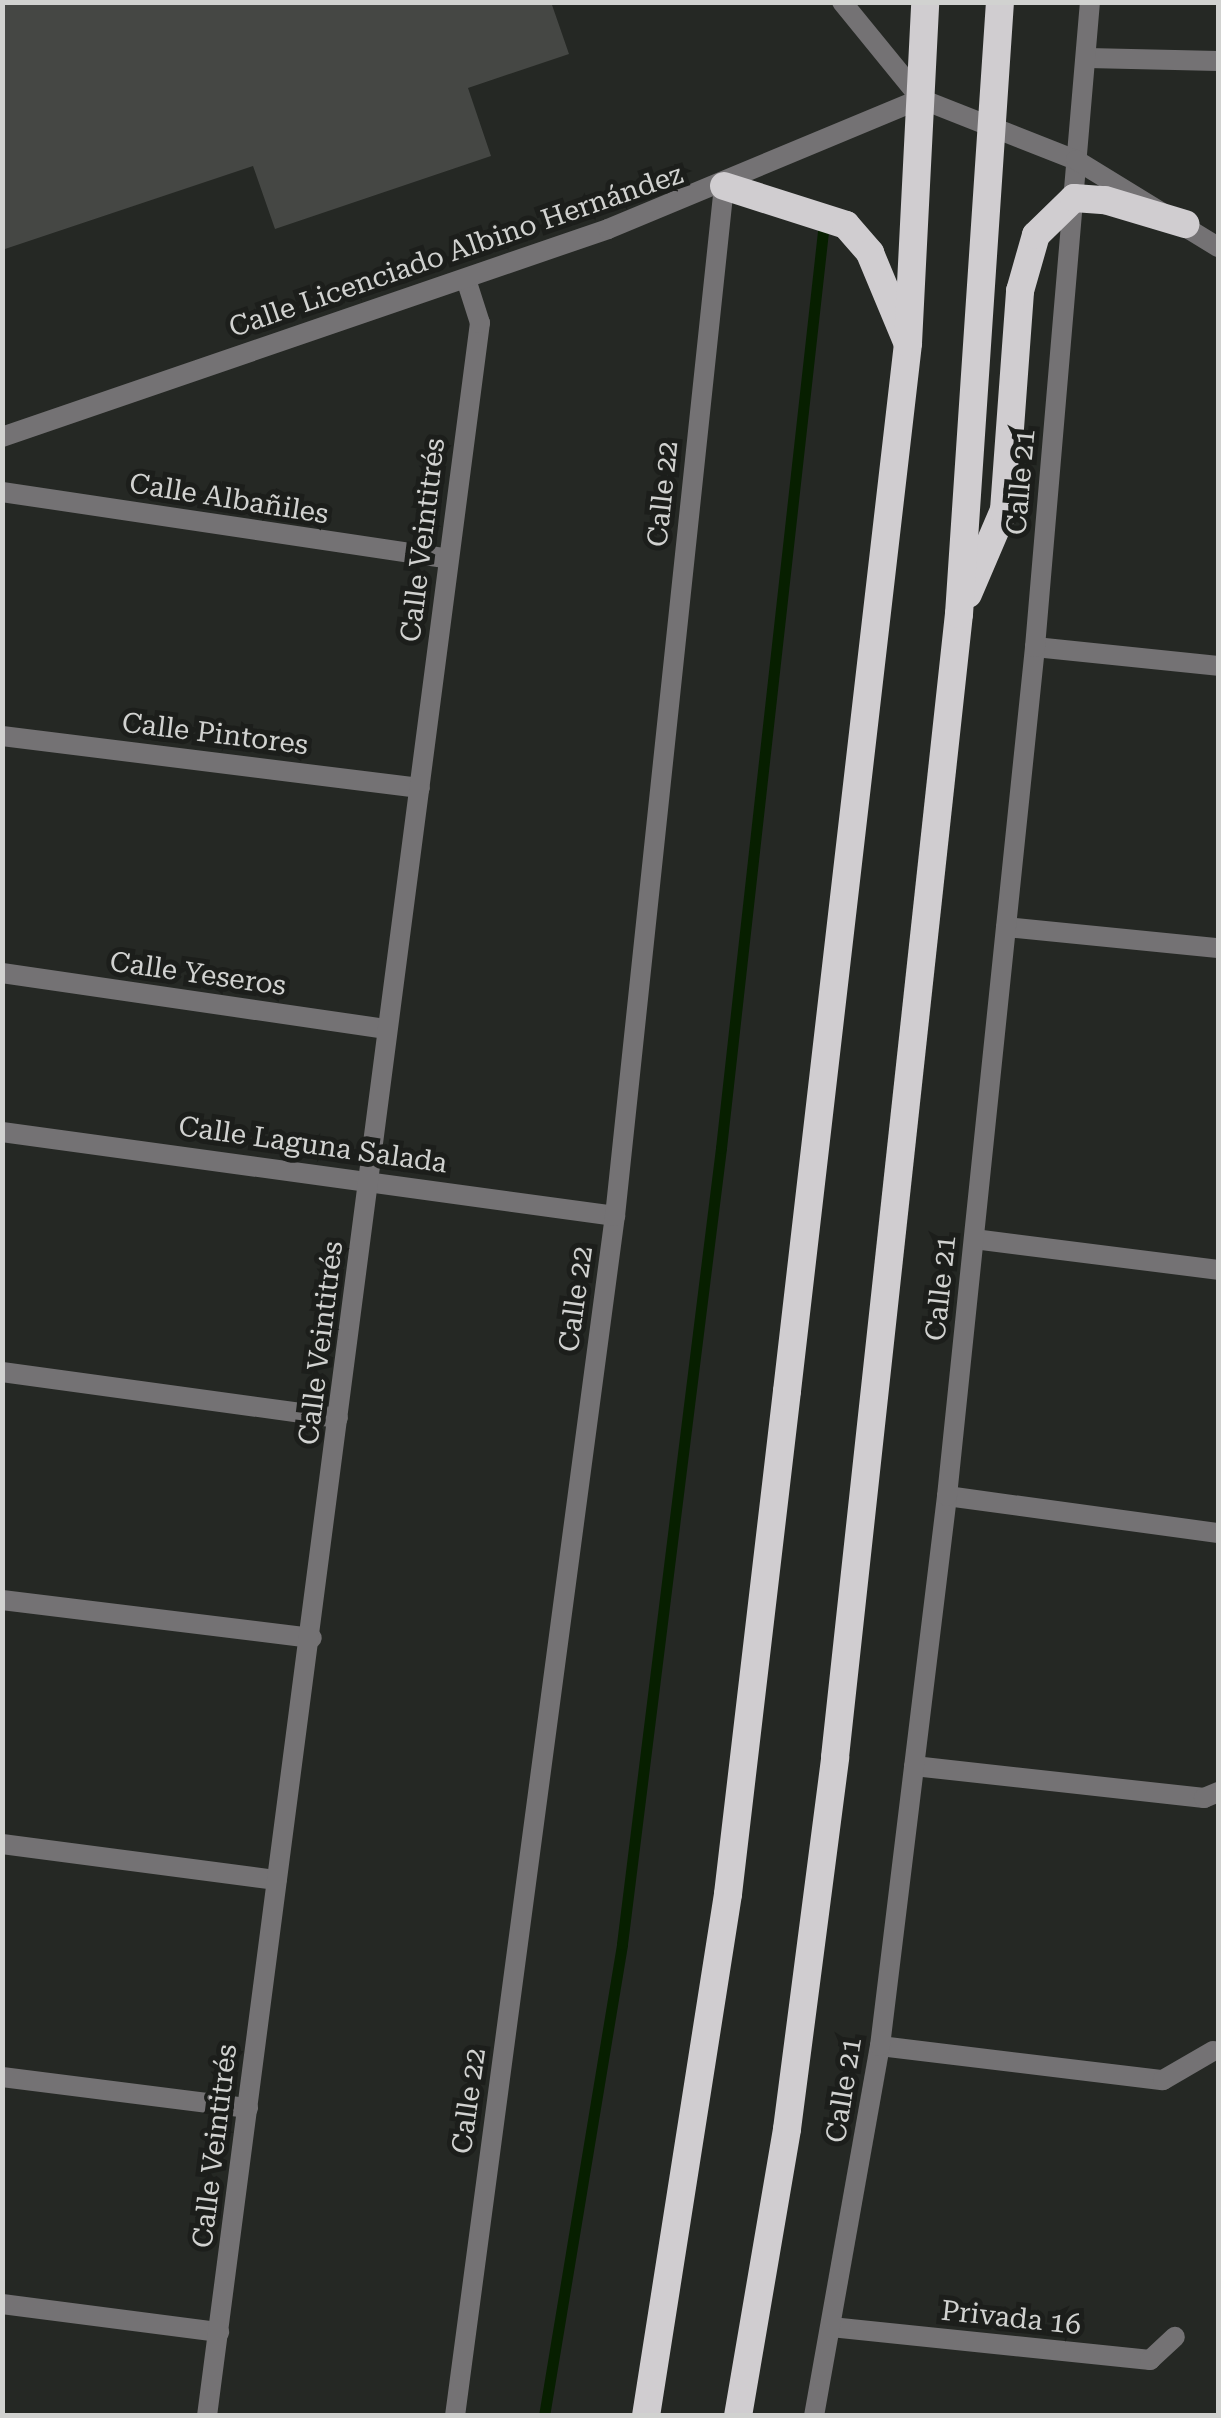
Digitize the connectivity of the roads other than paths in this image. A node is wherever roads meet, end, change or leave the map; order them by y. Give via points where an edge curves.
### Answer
1 (842, 2) edge
2 (925, 2) edge
3 (1000, 2) edge
4 (1090, 2) edge
5 (1088, 58) junction
6 (1218, 61) edge
7 (920, 99) junction
8 (992, 126) junction
9 (1076, 160) junction
10 (724, 186) junction
11 (1074, 198) junction
12 (1185, 224) junction
13 (1218, 248) edge
14 (466, 279) junction
15 (908, 343) junction
16 (2, 437) edge
17 (2, 492) edge
18 (448, 559) junction
19 (959, 614) junction
20 (1035, 647) junction
21 (1218, 666) edge
22 (2, 736) edge
23 (420, 788) junction
24 (1006, 928) junction
25 (1218, 948) edge
26 (2, 973) edge
27 (385, 1028) junction
28 (2, 1132) edge
29 (370, 1180) junction
30 (615, 1216) junction
31 (974, 1239) junction
32 (1218, 1270) edge
33 (2, 1372) edge
34 (338, 1418) junction
35 (947, 1496) junction
36 (1218, 1533) edge
37 (2, 1600) edge
38 (312, 1638) junction
39 (914, 1766) junction
40 (1218, 1792) edge
41 (2, 1844) edge
42 (277, 1880) junction
43 (880, 2046) junction
44 (1213, 2051) dead end
45 (2, 2077) edge
46 (248, 2108) junction
47 (2, 2304) edge
48 (832, 2327) junction
49 (219, 2332) junction
50 (1175, 2336) dead end
51 (207, 2416) edge
52 (455, 2416) edge
53 (646, 2416) edge
54 (738, 2416) edge
55 (814, 2416) edge

1 - 7 street
2 - 7 highway
3 - 8 highway
4 - 5 street, Calle 21
5 - 6 street
5 - 9 street, Calle 21
7 - 8 street
7 - 10 street, Calle Licenciado Albino Hernández via 810,142
7 - 15 highway
8 - 9 street
8 - 19 highway
9 - 11 street, Calle 21
9 - 12 street
10 - 14 street, Calle Licenciado Albino Hernández
10 - 15 highway via 846,225 870,253
10 - 30 street, Calle 22
11 - 12 highway via 1105,200
11 - 19 highway via 1052,214 1027,252 1004,510
11 - 20 street, Calle 21
12 - 13 street
14 - 16 street, Calle Licenciado Albino Hernández
14 - 18 street, Calle Veintitrés via 480,323
15 - 53 highway via 728,1894
17 - 18 street, Calle Albañiles
18 - 23 street, Calle Veintitrés
19 - 54 highway via 835,1757 786,2128
20 - 21 street
20 - 24 street, Calle 21
22 - 23 street, Calle Pintores
23 - 27 street, Calle Veintitrés
24 - 25 street
24 - 31 street, Calle 21
26 - 27 street, Calle Yeseros
27 - 29 street, Calle Veintitrés
28 - 29 street, Calle Laguna Salada
29 - 30 street, Calle Laguna Salada
29 - 34 street, Calle Veintitrés
30 - 52 street, Calle 22
31 - 32 street
31 - 35 street, Calle 21
33 - 34 street
34 - 38 street, Calle Veintitrés
35 - 36 street
35 - 39 street, Calle 21
37 - 38 street
38 - 42 street, Calle Veintitrés
39 - 40 street via 1204,1798
39 - 43 street, Calle 21
41 - 42 street
42 - 46 street, Calle Veintitrés
43 - 44 street via 1163,2080
43 - 48 street, Calle 21
45 - 46 street
46 - 49 street, Calle Veintitrés
47 - 49 street
48 - 50 street, Privada 16 via 1150,2360
48 - 55 street, Calle 21
49 - 51 street, Calle Veintitrés

